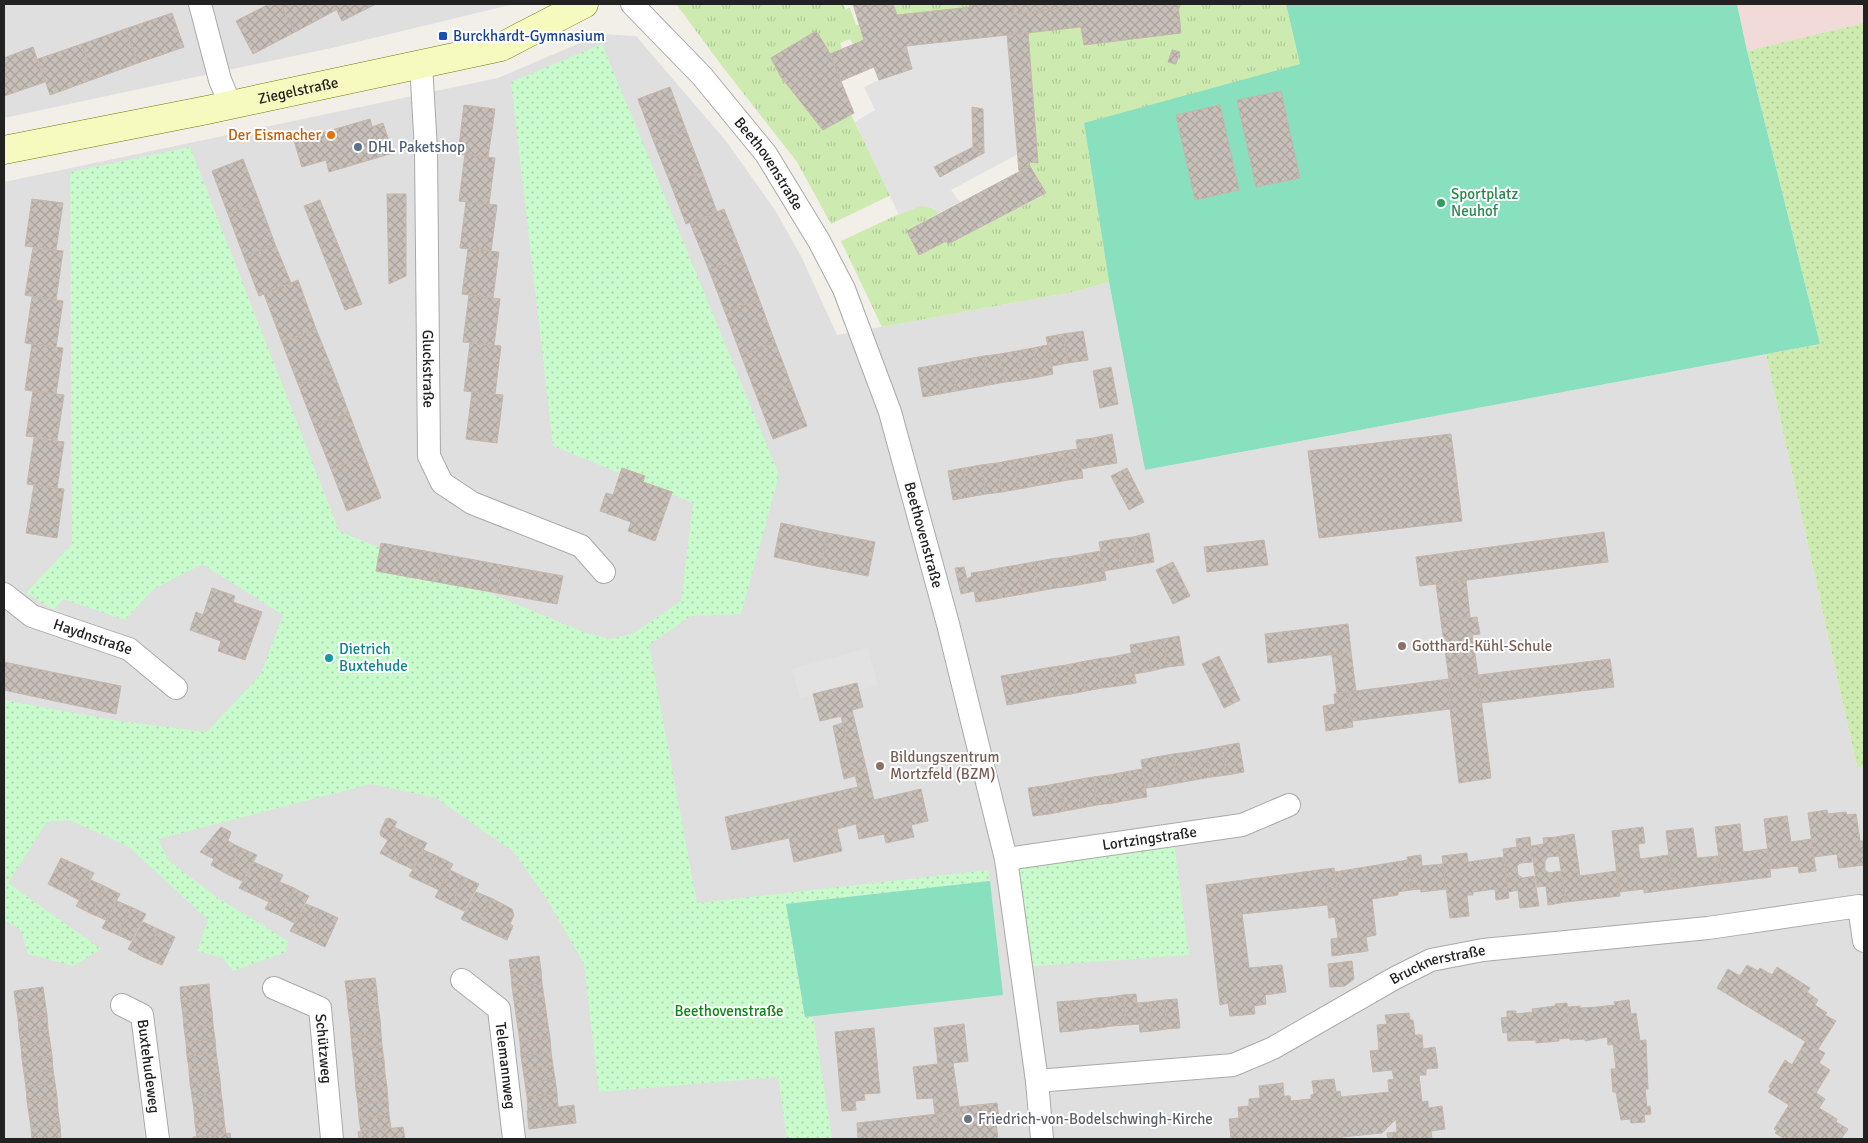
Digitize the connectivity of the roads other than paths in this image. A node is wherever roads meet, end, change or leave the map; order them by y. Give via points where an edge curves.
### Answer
1 (200, 4) edge
2 (584, 4) edge
3 (632, 4) edge
4 (422, 64) junction
5 (230, 104) junction
6 (4, 150) edge
7 (604, 572) dead end
8 (4, 594) edge
9 (176, 688) dead end
10 (1289, 805) dead end
11 (1006, 859) junction
12 (1864, 941) edge
13 (462, 980) dead end
14 (274, 988) dead end
15 (122, 1005) dead end
16 (1037, 1081) junction
17 (158, 1139) edge
18 (332, 1139) edge
19 (514, 1139) edge
20 (1042, 1139) edge

1 - 5 street via 220,80
2 - 4 main road, Ziegelstraße via 501,47
3 - 11 street, Beethovenstraße via 702,76 766,154 844,289 892,420 948,624
4 - 5 main road, Ziegelstraße
4 - 7 street, Gluckstraße via 429,456 442,483 472,503 581,546
5 - 6 main road, Ziegelstraße
8 - 9 street, Haydnstraße via 32,616 129,649
10 - 11 street, Lortzingstraße via 1242,825
11 - 16 street, Beethovenstraße
12 - 16 street, Brucknerstraße via 1859,906 1708,928 1483,950 1431,960 1273,1048 1233,1065
13 - 19 street, Telemannweg via 499,1008
14 - 18 street, Schützweg via 320,1008
15 - 17 street, Buxtehudeweg via 142,1015
16 - 20 street, Beethovenstraße

